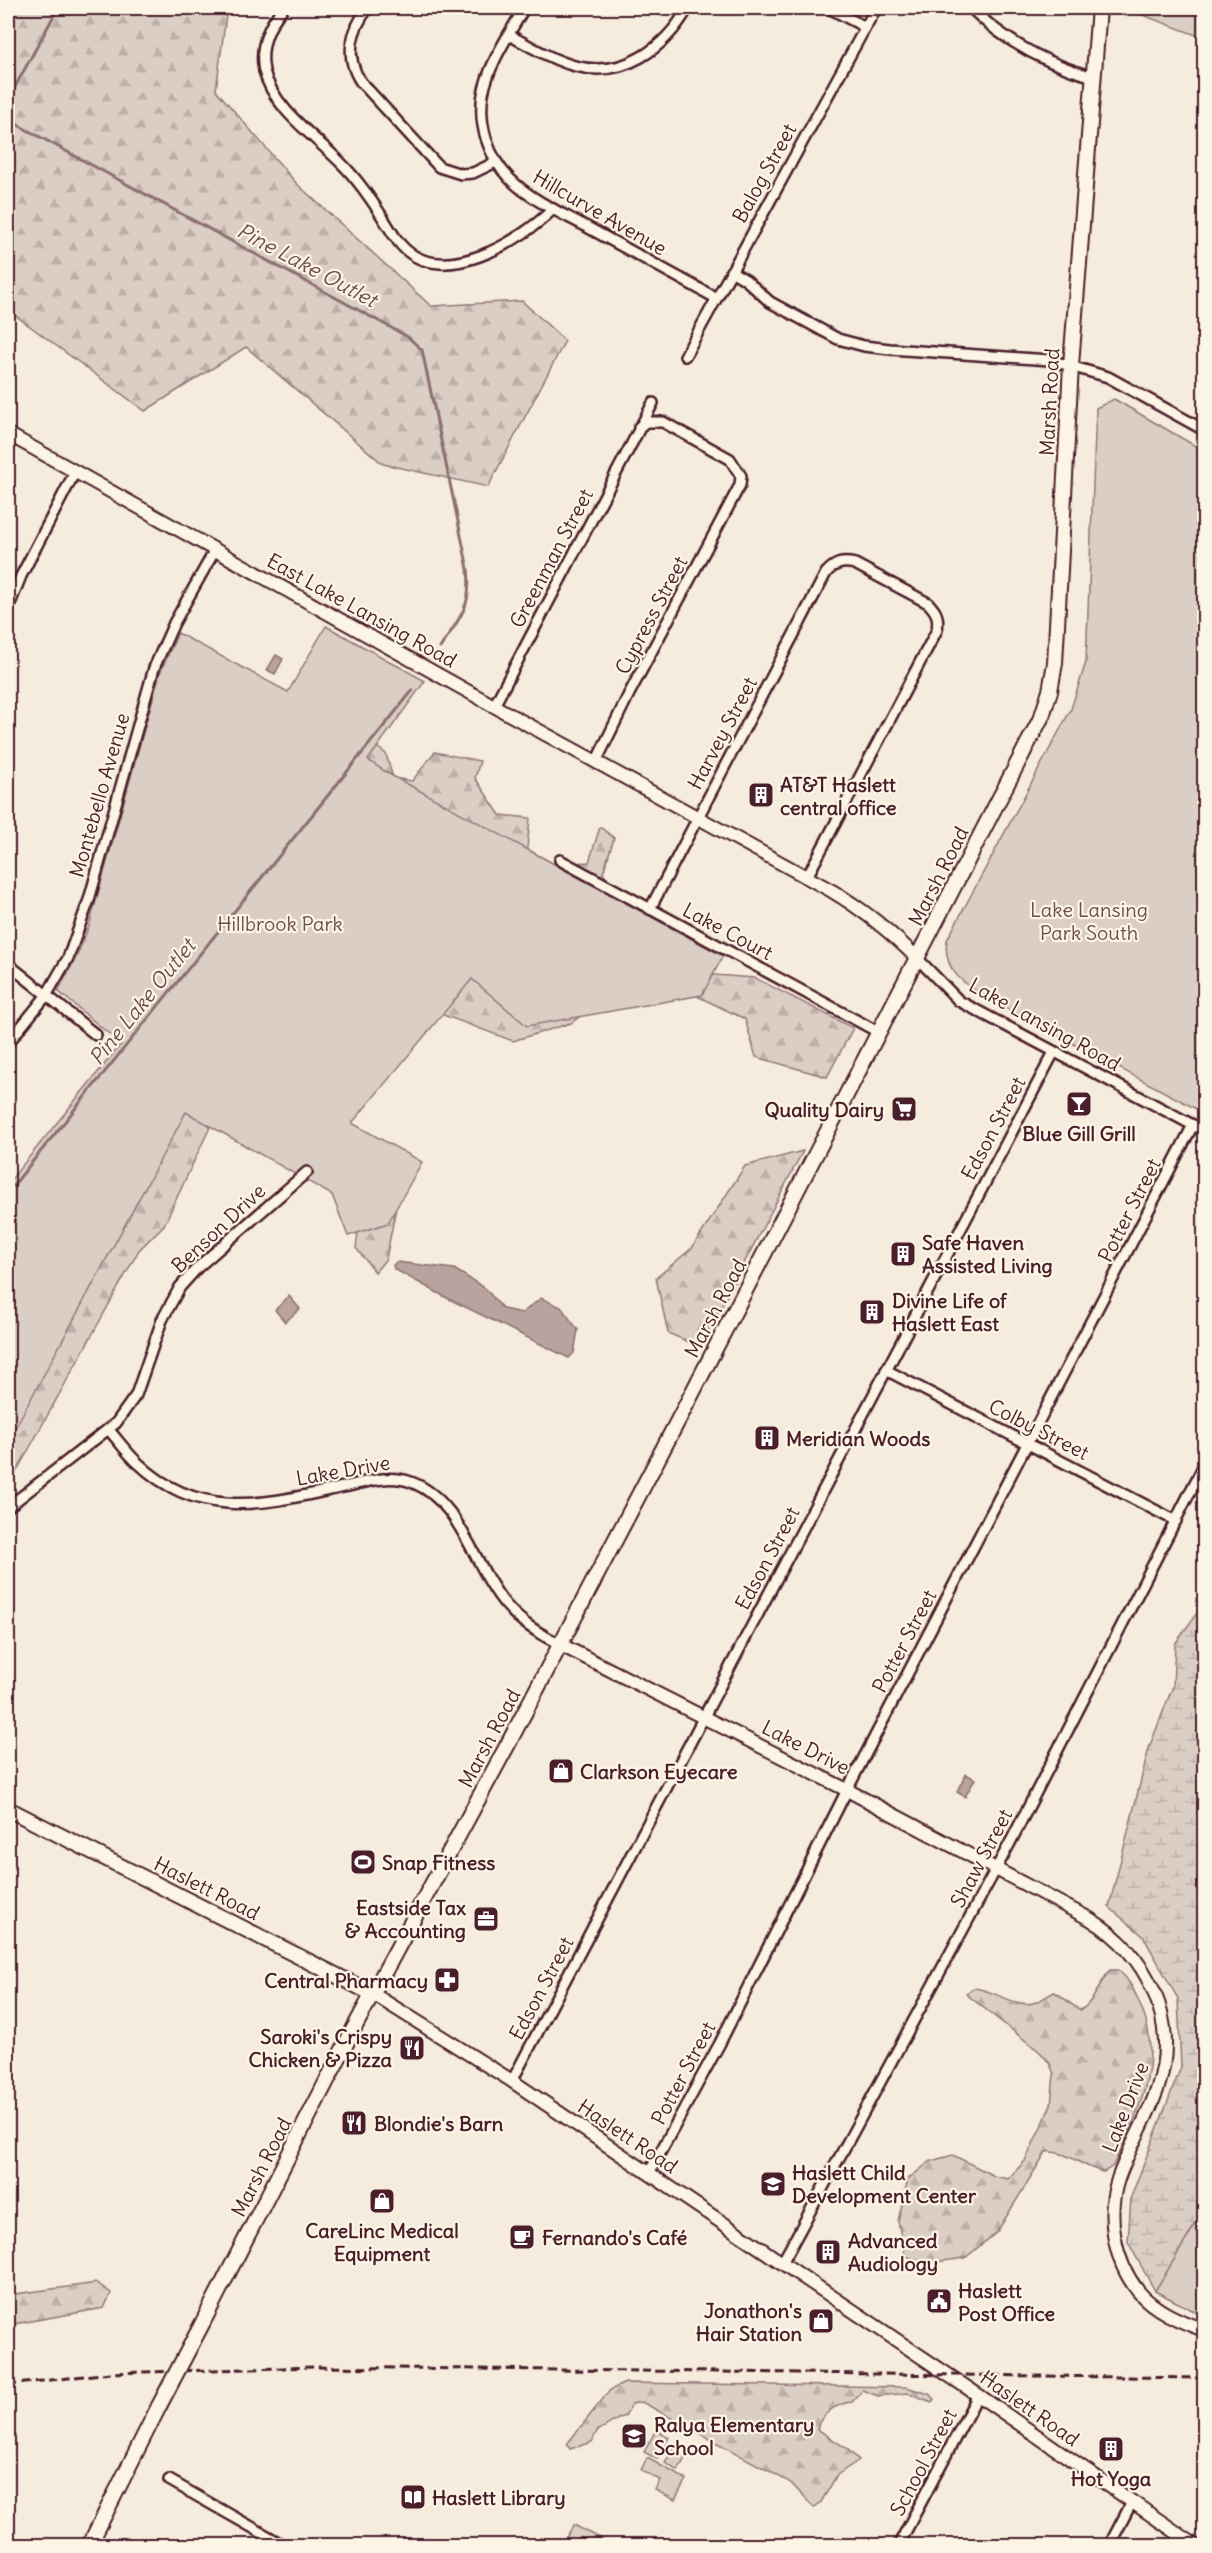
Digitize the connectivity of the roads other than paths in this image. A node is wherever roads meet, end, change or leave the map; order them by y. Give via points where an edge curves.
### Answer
1 (283, 8) edge
2 (369, 8) edge
3 (524, 8) edge
4 (688, 8) edge
5 (829, 8) edge
6 (876, 8) edge
7 (971, 8) edge
8 (1099, 8) edge
9 (865, 27) junction
10 (509, 35) junction
11 (1093, 77) junction
12 (496, 162) junction
13 (553, 209) junction
14 (731, 270) junction
15 (716, 298) junction
16 (685, 356) dead end
17 (1071, 365) junction
18 (653, 403) dead end
19 (639, 428) junction
20 (1204, 430) edge
21 (8, 434) edge
22 (75, 472) junction
23 (215, 550) junction
24 (8, 609) edge
25 (494, 706) junction
26 (596, 762) junction
27 (698, 819) junction
28 (560, 860) dead end
29 (807, 878) junction
30 (650, 909) junction
31 (918, 959) junction
32 (8, 964) edge
33 (46, 996) junction
34 (880, 1033) junction
35 (96, 1035) dead end
36 (8, 1043) edge
37 (1054, 1052) junction
38 (1193, 1125) junction
39 (1204, 1131) edge
40 (307, 1172) dead end
41 (886, 1370) junction
42 (108, 1429) junction
43 (1029, 1443) junction
44 (1204, 1465) edge
45 (8, 1507) edge
46 (1176, 1521) junction
47 (561, 1645) junction
48 (704, 1717) junction
49 (847, 1790) junction
50 (8, 1809) edge
51 (996, 1870) junction
52 (372, 1994) junction
53 (512, 2081) junction
54 (649, 2173) junction
55 (782, 2263) junction
56 (1204, 2330) edge
57 (978, 2395) junction
58 (169, 2480) dead end
59 (1132, 2502) junction
60 (89, 2546) edge
61 (285, 2546) edge
62 (898, 2546) edge
63 (1109, 2546) edge
64 (1196, 2546) edge

1 - 13 street via 267,32 265,43 264,69 272,91 367,193 410,253 440,262 471,259 517,239
2 - 12 street via 350,47 352,66 361,82 439,167 461,174
3 - 10 street, Hillcurve Avenue
4 - 10 street via 658,46 613,68 576,66 547,56
5 - 9 street
6 - 9 street, Balog Street
7 - 11 street via 1002,34 1043,58
8 - 11 main road, Marsh Road
9 - 14 street, Balog Street
10 - 12 street, Hillcurve Avenue via 487,78 483,96 484,135
11 - 17 main road, Marsh Road
12 - 13 street, Hillcurve Avenue via 522,190
13 - 15 street, Hillcurve Avenue
14 - 15 street, Balog Street
14 - 17 street via 770,302 850,343
15 - 16 street, Balog Street
17 - 20 street via 1108,377
17 - 31 main road, Marsh Road via 1055,663 1050,691 1036,727
18 - 19 street, Greenman Street
19 - 25 street, Greenman Street
19 - 26 street, Cypress Street via 646,422 663,422 730,459 741,476 740,485
21 - 22 street, East Lake Lansing Road
22 - 23 street, East Lake Lansing Road
22 - 24 street
23 - 25 street, East Lake Lansing Road
23 - 33 street, Montebello Avenue via 154,668 80,929
25 - 26 street, East Lake Lansing Road
26 - 27 street, East Lake Lansing Road
27 - 29 street, Lake Lansing Road
27 - 29 street, Harvey Street via 832,566 843,561 855,564 928,603 939,619 936,630
27 - 30 street, Harvey Street
28 - 30 street, Lake Court
29 - 31 street, Lake Lansing Road via 869,915
30 - 34 street, Lake Court
31 - 34 main road, Marsh Road
31 - 37 street, Lake Lansing Road via 959,1001
32 - 33 street
33 - 35 street
33 - 36 street, Montebello Avenue
34 - 47 main road, Marsh Road
37 - 38 street, Lake Lansing Road
37 - 41 street, Edson Street
38 - 39 street, Lake Lansing Road
38 - 43 street, Potter Street
40 - 42 street, Benson Drive via 202,1262 180,1287 162,1320 136,1395
41 - 43 street, Colby Street
41 - 48 street, Edson Street
42 - 45 street, Benson Drive
42 - 47 street, Lake Drive via 159,1480 212,1502 274,1502 391,1478 418,1485 444,1505 505,1604 524,1623
43 - 46 street, Colby Street
43 - 49 street, Potter Street
44 - 46 street, Shaw Street
46 - 51 street, Shaw Street
47 - 48 street, Lake Drive
47 - 52 main road, Marsh Road
48 - 49 street, Lake Drive
48 - 53 street, Edson Street
49 - 51 street, Lake Drive
49 - 54 street, Potter Street via 747,1992
50 - 52 main road, Haslett Road
51 - 55 street, Shaw Street
51 - 56 street, Lake Drive via 1108,1931 1135,1957 1151,1982 1164,2026 1163,2064 1153,2101 1118,2179 1112,2216 1115,2241 1139,2292 1171,2315
52 - 53 street, Haslett Road
52 - 60 main road, Marsh Road, bridge
53 - 54 street, Haslett Road
54 - 55 street, Haslett Road
55 - 57 street, Haslett Road
57 - 59 street, Haslett Road
57 - 62 street, School Street
58 - 61 street
59 - 63 street
59 - 64 street, Haslett Road

